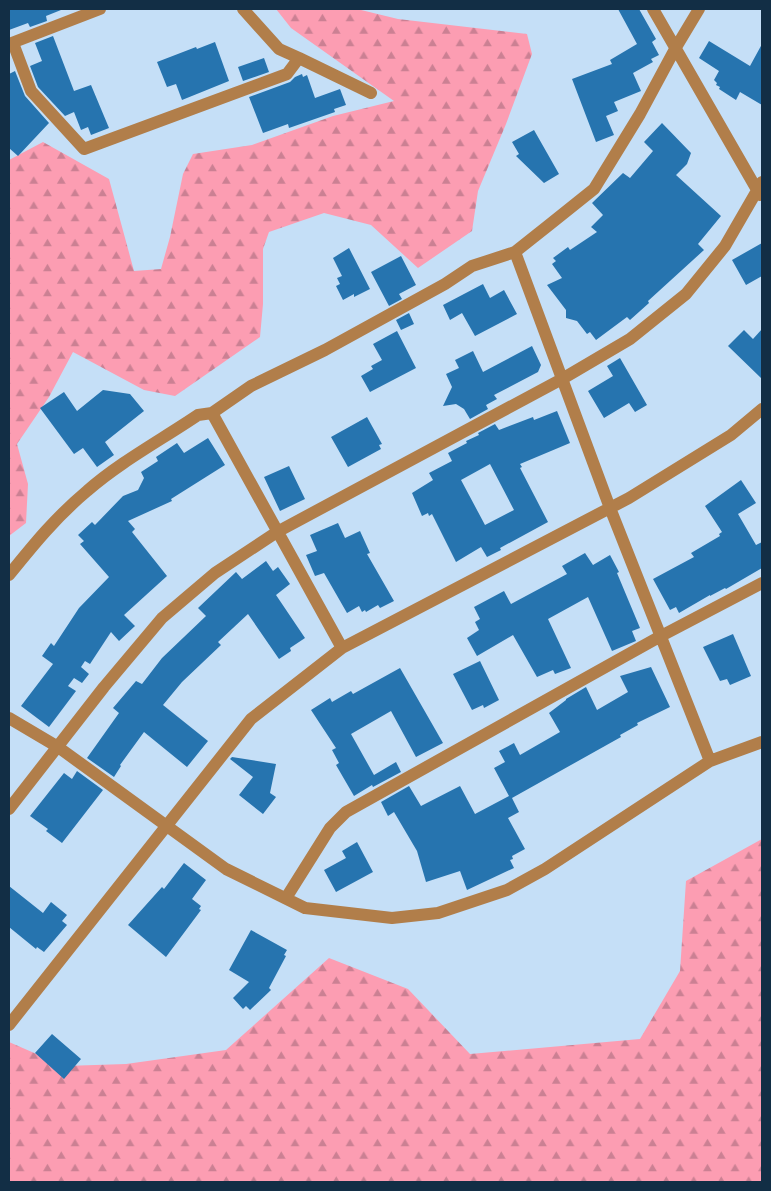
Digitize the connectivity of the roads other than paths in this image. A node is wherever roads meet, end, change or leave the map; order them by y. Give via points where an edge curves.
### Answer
1 (100, 9) edge
2 (243, 9) edge
3 (653, 9) edge
4 (699, 9) edge
5 (11, 44) edge
6 (675, 49) junction
7 (299, 58) junction
8 (371, 93) dead end
9 (761, 190) edge
10 (515, 252) junction
11 (562, 379) junction
12 (762, 409) edge
13 (212, 413) junction
14 (610, 508) junction
15 (277, 532) junction
16 (9, 575) edge
17 (762, 583) edge
18 (661, 636) junction
19 (342, 648) junction
20 (9, 718) edge
21 (762, 742) edge
22 (58, 747) junction
23 (710, 761) junction
24 (9, 809) edge
25 (166, 827) junction
26 (286, 898) junction
27 (10, 1020) edge

1 - 5 street
2 - 7 street via 279,49
3 - 6 street
4 - 6 street
5 - 7 street via 31,91 84,149 287,74
6 - 9 street
6 - 10 street via 594,189
7 - 8 street
9 - 11 street via 725,246 686,294 630,339
10 - 11 street
10 - 13 street via 472,266 325,350 251,386
11 - 14 street
11 - 15 street
12 - 14 street via 731,434
13 - 15 street
13 - 16 street via 198,415 87,490 48,526
14 - 18 street
14 - 19 street
15 - 19 street
15 - 22 street via 214,574 162,618
17 - 18 street
18 - 23 street
18 - 26 street via 346,812 330,828
19 - 25 street via 251,718
20 - 22 street
21 - 23 street
22 - 24 street
22 - 25 street
23 - 26 street via 538,873 507,890 438,913 392,918 305,908
25 - 26 street via 226,869
25 - 27 street

